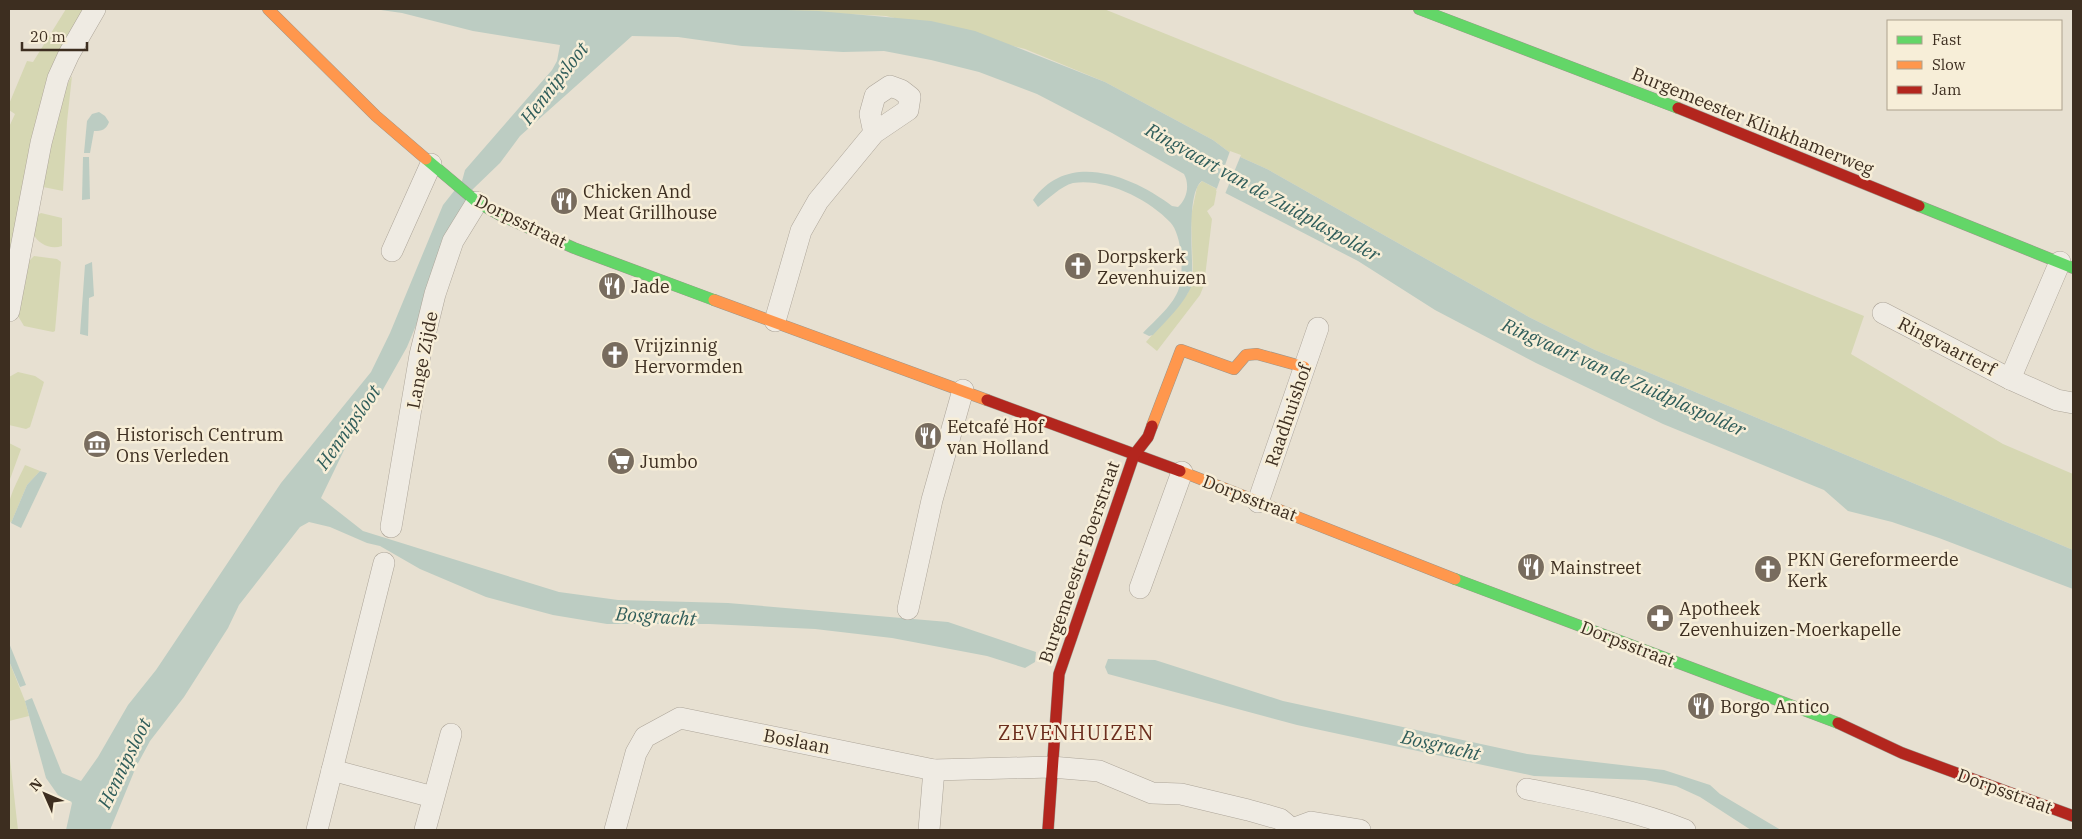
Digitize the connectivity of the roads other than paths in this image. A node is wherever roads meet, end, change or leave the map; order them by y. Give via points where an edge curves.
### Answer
1 (95, 9) edge
2 (268, 9) edge
3 (1419, 9) edge
4 (874, 132) dead end
5 (431, 164) junction
6 (477, 202) junction
7 (392, 251) dead end
8 (2066, 265) edge
9 (9, 311) edge
10 (1882, 313) dead end
11 (775, 321) junction
12 (1318, 328) dead end
13 (1304, 367) junction
14 (2010, 379) junction
15 (963, 390) junction
16 (2073, 403) edge
17 (1134, 455) junction
18 (1182, 472) junction
19 (1258, 502) junction
20 (391, 527) dead end
21 (384, 563) dead end
22 (1140, 588) dead end
23 (908, 609) dead end
24 (451, 734) dead end
25 (1051, 766) junction
26 (332, 770) junction
27 (934, 770) junction
28 (1527, 789) dead end
29 (433, 797) junction
30 (2073, 816) edge
31 (317, 830) edge
32 (425, 830) edge
33 (615, 830) edge
34 (929, 830) edge
35 (1048, 830) edge
36 (1292, 830) edge
37 (1360, 830) edge
38 (1686, 830) edge

1 - 9 street via 58,78 41,143
2 - 5 street, Dorpsstraat via 376,116
3 - 8 street, Burgemeester Klinkhamerweg via 1690,113
4 - 11 street via 818,201 801,231
5 - 6 street, Dorpsstraat
5 - 7 street
6 - 11 street, Dorpsstraat via 574,248
6 - 20 street, Lange Zijde via 453,241 435,294 420,356
8 - 14 street, Ringvaarterf
10 - 14 street, Ringvaarterf
11 - 15 street, Dorpsstraat
12 - 13 street, Raadhuishof
13 - 17 street via 1257,354 1246,355 1234,369 1181,350 1148,437
13 - 19 street, Raadhuishof
14 - 16 street, Ringvaarterf via 2057,400
15 - 17 street, Dorpsstraat
15 - 23 street via 932,500
17 - 18 street, Dorpsstraat
17 - 25 street, Burgemeester Boerstraat via 1060,674
18 - 19 street, Dorpsstraat
18 - 22 street, Dorpsstraat
19 - 30 street, Dorpsstraat via 1856,730 1902,753
21 - 26 street
24 - 29 street
25 - 27 street, Boslaan
25 - 35 street, Burgemeester Boerstraat
25 - 36 street, Boslaan via 1099,771 1152,793 1181,794 1248,810 1280,819
26 - 29 street
26 - 31 street
27 - 33 street, Boslaan via 680,718 645,737 636,753
27 - 34 street
28 - 38 street via 1618,808
29 - 32 street
36 - 37 street via 1311,822

